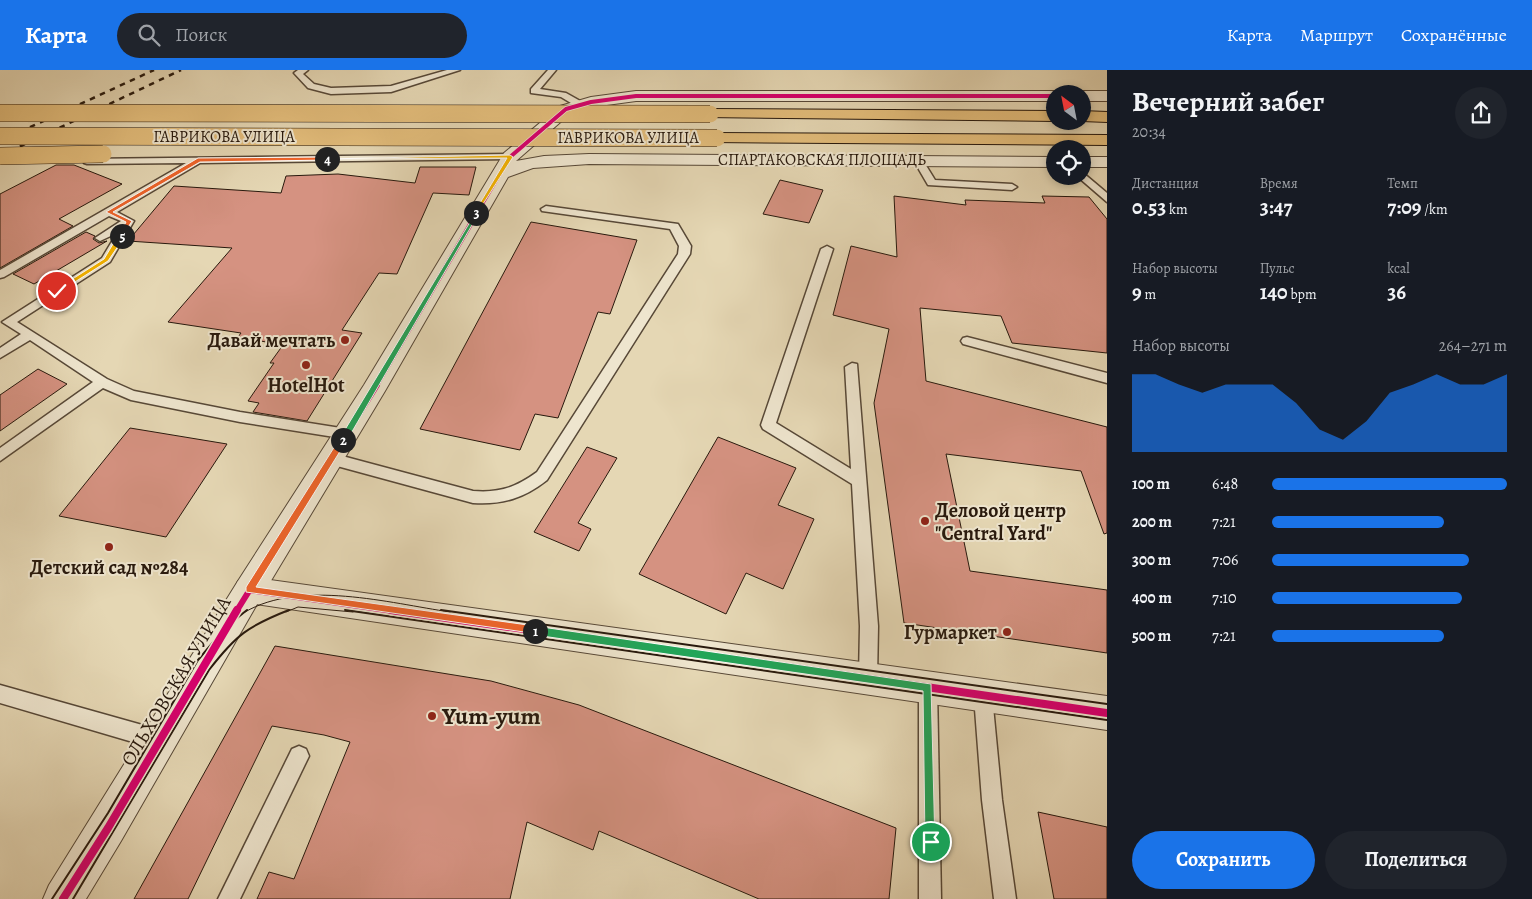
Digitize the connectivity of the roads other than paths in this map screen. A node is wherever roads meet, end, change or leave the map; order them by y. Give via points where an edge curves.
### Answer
1 (304, 70) edge
2 (456, 70) edge
3 (552, 70) edge
4 (1046, 96) edge
5 (1091, 96) edge
6 (1107, 96) edge
7 (143, 97) dead end
8 (579, 104) junction
9 (0, 113) edge
10 (470, 115) junction
11 (1046, 116) edge
12 (1091, 116) edge
13 (1107, 117) edge
14 (545, 130) junction
15 (0, 136) edge
16 (474, 138) junction
17 (1107, 140) edge
18 (0, 156) edge
19 (589, 159) junction
20 (198, 160) junction
21 (79, 161) dead end
22 (919, 161) junction
23 (1046, 162) edge
24 (1091, 162) edge
25 (1107, 162) edge
26 (505, 165) junction
27 (1091, 184) edge
28 (1012, 187) dead end
29 (1107, 200) edge
30 (546, 209) dead end
31 (108, 212) junction
32 (129, 221) junction
33 (100, 238) dead end
34 (827, 249) dead end
35 (0, 275) edge
36 (30, 334) junction
37 (967, 342) dead end
38 (0, 354) edge
39 (852, 367) dead end
40 (1107, 378) edge
41 (102, 382) junction
42 (346, 434) junction
43 (0, 456) edge
44 (331, 460) junction
45 (860, 482) junction
46 (249, 590) junction
47 (868, 678) junction
48 (928, 687) junction
49 (0, 694) edge
50 (982, 696) junction
51 (1107, 713) edge
52 (160, 740) junction
53 (299, 756) dead end
54 (63, 899) edge
55 (229, 899) edge
56 (930, 899) edge
57 (1005, 899) edge

1 - 2 lane via 298,73 311,86 331,91 391,88
3 - 8 lane via 534,91 563,96
4 - 8 street via 636,96
5 - 6 street
7 - 10 main road, bridge
8 - 14 street via 556,116
9 - 10 main road, ГАВРИКОВА УЛИЦА, bridge
10 - 11 main road, ГАВРИКОВА УЛИЦА, bridge
12 - 13 main road
14 - 19 street, СПАРТАКОВСКАЯ ПЛОЩАДЬ via 545,139 558,154
14 - 26 street, ОЛЬХОВСКАЯ УЛИЦА
15 - 16 main road, ГАВРИКОВА УЛИЦА, bridge
16 - 17 main road, ГАВРИКОВА УЛИЦА, bridge
16 - 18 main road, bridge
19 - 22 street, СПАРТАКОВСКАЯ ПЛОЩАДЬ
19 - 26 street, СПАРТАКОВСКАЯ ПЛОЩАДЬ
20 - 21 lane
20 - 26 lane
20 - 31 lane
22 - 23 street, СПАРТАКОВСКАЯ ПЛОЩАДЬ
22 - 28 lane via 932,184
24 - 25 street
26 - 42 street, ОЛЬХОВСКАЯ УЛИЦА
27 - 29 lane
30 - 44 lane via 674,226 685,246 684,254 542,476 524,490 496,499 473,497
31 - 32 lane
31 - 35 lane
32 - 33 lane
32 - 36 lane via 106,260 8,322
34 - 45 lane via 768,425
36 - 38 lane
36 - 41 lane
37 - 40 lane
39 - 45 lane
41 - 42 lane via 131,395 258,421
41 - 43 lane
42 - 44 street, ОЛЬХОВСКАЯ УЛИЦА
44 - 46 street, ОЛЬХОВСКАЯ УЛИЦА
45 - 47 lane via 869,626
46 - 47 street
46 - 52 street, ОЛЬХОВСКАЯ УЛИЦА
47 - 48 street
48 - 50 street
48 - 56 lane
49 - 52 lane
50 - 51 street
50 - 57 lane
52 - 54 street, ОЛЬХОВСКАЯ УЛИЦА
53 - 55 lane

